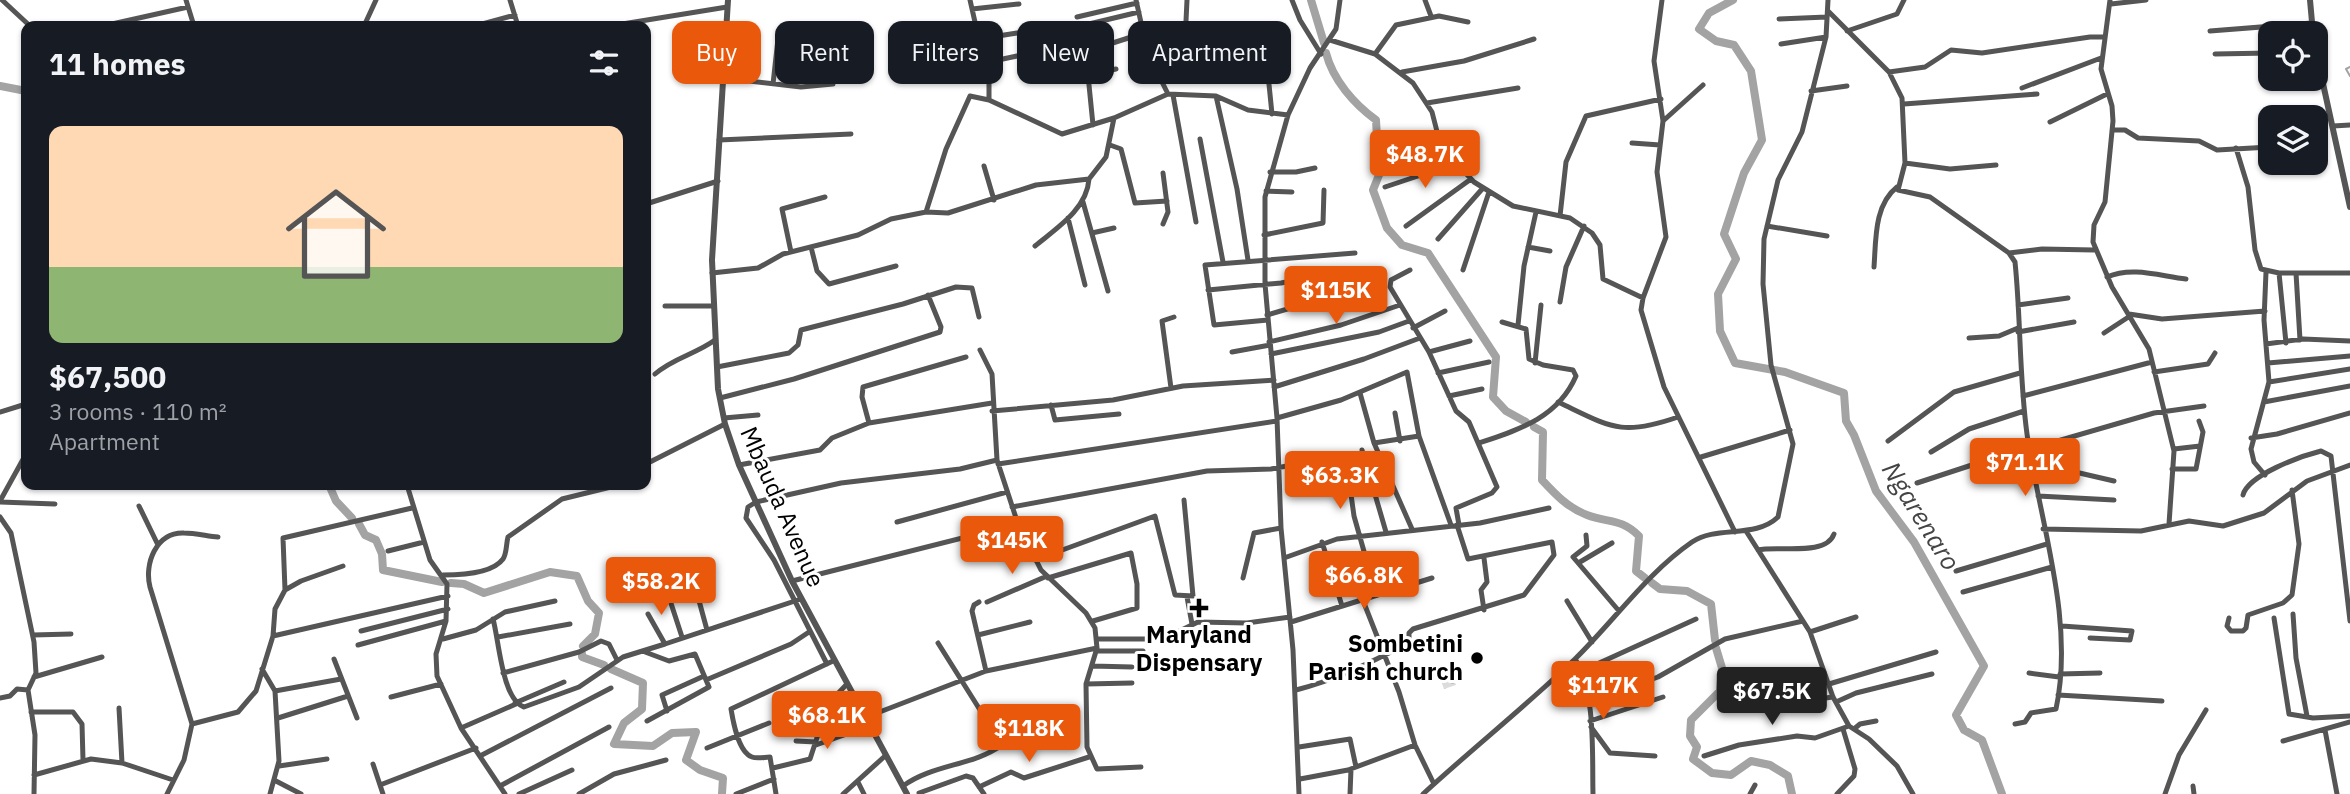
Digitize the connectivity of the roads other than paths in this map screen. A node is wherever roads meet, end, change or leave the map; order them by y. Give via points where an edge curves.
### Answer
1 (2, 0) edge
2 (186, 0) edge
3 (376, 0) edge
4 (510, 0) edge
5 (970, 0) edge
6 (1187, 0) edge
7 (1292, 0) edge
8 (1426, 0) edge
9 (1662, 0) edge
10 (1828, 0) edge
11 (1903, 0) edge
12 (2147, 0) edge
13 (2311, 0) edge
14 (1342, 1) edge
15 (1137, 2) edge
16 (2110, 2) edge
17 (728, 3) edge
18 (1019, 4) dead end
19 (188, 7) junction
20 (972, 9) junction
21 (1139, 12) junction
22 (1828, 14) junction
23 (515, 15) junction
24 (1431, 16) junction
25 (1077, 17) dead end
26 (1779, 19) dead end
27 (25, 21) edge
28 (125, 21) edge
29 (192, 21) edge
30 (366, 21) edge
31 (493, 21) edge
32 (517, 21) edge
33 (636, 21) edge
34 (727, 21) edge
35 (975, 21) edge
36 (1102, 21) edge
37 (1141, 21) edge
38 (1186, 21) edge
39 (2312, 21) edge
40 (1468, 22) dead end
41 (2258, 27) edge
42 (1847, 31) junction
43 (2210, 31) dead end
44 (1017, 33) dead end
45 (1003, 35) edge
46 (1826, 37) junction
47 (2105, 37) junction
48 (1534, 39) dead end
49 (1331, 40) junction
50 (1782, 44) dead end
51 (2258, 53) edge
52 (1321, 54) junction
53 (1375, 54) junction
54 (2215, 54) dead end
55 (1017, 56) dead end
56 (2101, 58) junction
57 (1003, 59) edge
58 (775, 66) edge
59 (1402, 72) junction
60 (1889, 72) junction
61 (761, 83) edge
62 (724, 84) edge
63 (773, 84) junction
64 (834, 84) dead end
65 (987, 84) edge
66 (1089, 84) edge
67 (1164, 84) edge
68 (1269, 84) edge
69 (1703, 85) dead end
70 (1847, 86) dead end
71 (1518, 88) dead end
72 (2022, 88) dead end
73 (1811, 91) junction
74 (2325, 91) edge
75 (2107, 93) junction
76 (2037, 94) dead end
77 (1171, 95) junction
78 (1216, 96) junction
79 (1661, 99) junction
80 (989, 100) junction
81 (1427, 103) junction
82 (1904, 104) junction
83 (1272, 114) junction
84 (1288, 115) junction
85 (1114, 118) junction
86 (1663, 121) junction
87 (2050, 122) dead end
88 (1093, 125) junction
89 (2333, 125) junction
90 (2350, 125) edge
91 (2113, 130) junction
92 (851, 134) dead end
93 (1200, 139) dead end
94 (719, 140) junction
95 (1632, 144) dead end
96 (1110, 145) junction
97 (1660, 145) junction
98 (2258, 147) edge
99 (2236, 148) junction
100 (1905, 163) junction
101 (1454, 164) junction
102 (1996, 165) dead end
103 (984, 166) dead end
104 (1315, 168) dead end
105 (1270, 172) junction
106 (1163, 173) dead end
107 (1471, 179) junction
108 (1089, 180) junction
109 (718, 181) junction
110 (1385, 187) dead end
111 (1897, 187) junction
112 (1483, 188) junction
113 (1324, 190) dead end
114 (1266, 191) junction
115 (1292, 192) dead end
116 (1489, 192) junction
117 (825, 197) dead end
118 (994, 200) junction
119 (1167, 201) junction
120 (651, 202) edge
121 (1083, 202) junction
122 (2350, 207) edge
123 (926, 212) junction
124 (1536, 212) junction
125 (1560, 216) junction
126 (1068, 218) junction
127 (1196, 222) dead end
128 (1163, 224) dead end
129 (1406, 226) dead end
130 (1584, 226) junction
131 (1767, 226) junction
132 (1114, 228) dead end
133 (1092, 233) junction
134 (1264, 235) junction
135 (1827, 236) dead end
136 (1438, 239) dead end
137 (1035, 246) dead end
138 (811, 247) junction
139 (1528, 247) junction
140 (2094, 250) junction
141 (1550, 251) dead end
142 (792, 252) junction
143 (1355, 253) dead end
144 (2009, 253) junction
145 (1264, 258) junction
146 (1248, 260) junction
147 (1223, 262) junction
148 (896, 266) dead end
149 (1874, 267) dead end
150 (1410, 270) dead end
151 (1462, 270) dead end
152 (1344, 271) dead end
153 (2266, 272) junction
154 (712, 273) junction
155 (2279, 273) junction
156 (2296, 273) junction
157 (2350, 273) edge
158 (2107, 277) junction
159 (2186, 279) dead end
160 (1265, 284) junction
161 (1085, 285) dead end
162 (1208, 290) junction
163 (1352, 290) dead end
164 (1108, 291) dead end
165 (928, 295) junction
166 (1643, 298) junction
167 (2068, 298) dead end
168 (1560, 302) dead end
169 (1400, 304) junction
170 (1541, 305) dead end
171 (2018, 305) junction
172 (665, 306) dead end
173 (713, 306) junction
174 (1445, 311) dead end
175 (2265, 311) junction
176 (2130, 315) junction
177 (979, 317) dead end
178 (1174, 317) dead end
179 (1268, 318) junction
180 (1409, 321) junction
181 (1502, 322) dead end
182 (2074, 322) dead end
183 (1518, 325) junction
184 (1413, 328) junction
185 (2018, 330) junction
186 (2104, 333) dead end
187 (1420, 338) junction
188 (1969, 338) dead end
189 (715, 340) junction
190 (2300, 340) junction
191 (1470, 341) dead end
192 (2350, 341) edge
193 (2286, 342) junction
194 (1269, 343) junction
195 (2266, 344) junction
196 (980, 350) dead end
197 (1232, 352) dead end
198 (1429, 352) junction
199 (2215, 353) dead end
200 (1271, 354) junction
201 (2350, 356) edge
202 (966, 357) dead end
203 (1489, 362) dead end
204 (2152, 362) junction
205 (1535, 363) junction
206 (2268, 363) junction
207 (717, 367) junction
208 (2350, 369) edge
209 (2154, 372) junction
210 (1438, 373) junction
211 (2020, 373) junction
212 (655, 374) dead end
213 (2269, 382) junction
214 (1274, 383) junction
215 (2350, 386) edge
216 (1171, 388) junction
217 (1482, 389) dead end
218 (1360, 393) junction
219 (1448, 396) junction
220 (2023, 396) junction
221 (720, 398) junction
222 (1558, 402) junction
223 (2264, 402) junction
224 (992, 403) junction
225 (1051, 405) junction
226 (21, 406) edge
227 (2204, 407) dead end
228 (992, 411) junction
229 (2024, 411) junction
230 (0, 412) edge
231 (2166, 412) junction
232 (1395, 413) dead end
233 (2350, 413) edge
234 (1119, 414) dead end
235 (758, 415) dead end
236 (1678, 417) junction
237 (1277, 420) junction
238 (724, 421) junction
239 (2199, 421) dead end
240 (869, 424) junction
241 (1790, 430) junction
242 (1419, 436) junction
243 (2251, 438) junction
244 (1400, 441) junction
245 (1888, 441) dead end
246 (1374, 443) junction
247 (1479, 443) junction
248 (2200, 446) junction
249 (2030, 449) junction
250 (2174, 449) junction
251 (1362, 450) dead end
252 (1931, 452) dead end
253 (1701, 457) junction
254 (651, 461) edge
255 (997, 462) junction
256 (1308, 462) dead end
257 (2033, 462) junction
258 (21, 463) edge
259 (739, 465) junction
260 (2350, 465) edge
261 (1279, 468) junction
262 (2335, 468) junction
263 (2172, 469) junction
264 (2265, 475) junction
265 (1349, 480) dead end
266 (2114, 481) dead end
267 (1917, 483) dead end
268 (408, 490) edge
269 (601, 490) edge
270 (2292, 490) junction
271 (1007, 492) junction
272 (2243, 495) dead end
273 (2038, 496) junction
274 (1184, 500) dead end
275 (2114, 500) dead end
276 (0, 502) edge
277 (756, 502) junction
278 (55, 505) dead end
279 (139, 506) dead end
280 (1012, 507) junction
281 (412, 508) junction
282 (1549, 508) dead end
283 (0, 517) edge
284 (897, 522) dead end
285 (1018, 524) junction
286 (2169, 524) junction
287 (1455, 525) junction
288 (1281, 528) junction
289 (1412, 529) junction
290 (2043, 529) junction
291 (1746, 531) junction
292 (1386, 532) junction
293 (1735, 532) junction
294 (1834, 534) dead end
295 (1360, 535) junction
296 (1586, 536) dead end
297 (218, 537) dead end
298 (424, 542) junction
299 (1322, 542) junction
300 (1612, 543) dead end
301 (2047, 544) junction
302 (158, 545) junction
303 (1758, 550) junction
304 (388, 551) dead end
305 (1284, 558) junction
306 (1484, 558) junction
307 (1035, 560) junction
308 (1580, 562) junction
309 (343, 566) dead end
310 (2052, 567) junction
311 (1956, 571) dead end
312 (443, 575) junction
313 (1048, 577) junction
314 (1243, 578) dead end
315 (1433, 578) dead end
316 (792, 581) junction
317 (666, 587) dead end
318 (285, 590) junction
319 (1964, 592) dead end
320 (1376, 594) junction
321 (447, 596) junction
322 (698, 597) dead end
323 (1188, 597) junction
324 (1362, 598) junction
325 (801, 599) junction
326 (555, 601) dead end
327 (793, 601) junction
328 (1567, 601) dead end
329 (979, 602) dead end
330 (987, 602) dead end
331 (1342, 606) junction
332 (448, 609) junction
333 (1484, 610) junction
334 (1619, 611) junction
335 (648, 614) dead end
336 (2293, 614) dead end
337 (1856, 617) dead end
338 (2229, 618) dead end
339 (2274, 618) dead end
340 (493, 619) junction
341 (1696, 619) dead end
342 (1291, 620) junction
343 (446, 621) junction
344 (1093, 621) junction
345 (1803, 621) junction
346 (2350, 621) edge
347 (1030, 622) dead end
348 (570, 624) dead end
349 (1192, 624) junction
350 (2062, 626) junction
351 (707, 630) junction
352 (362, 631) dead end
353 (809, 632) junction
354 (1810, 632) junction
355 (71, 634) dead end
356 (33, 635) junction
357 (978, 635) junction
358 (273, 636) junction
359 (498, 638) junction
360 (682, 638) junction
361 (2090, 638) dead end
362 (443, 639) junction
363 (1097, 639) junction
364 (1592, 642) junction
365 (938, 643) dead end
366 (665, 644) junction
367 (358, 645) dead end
368 (1097, 649) junction
369 (1143, 651) dead end
370 (645, 652) junction
371 (1936, 652) dead end
372 (102, 657) dead end
373 (1383, 657) junction
374 (334, 659) dead end
375 (1575, 659) junction
376 (617, 660) junction
377 (830, 662) junction
378 (1092, 666) junction
379 (1580, 666) junction
380 (1132, 667) dead end
381 (262, 669) junction
382 (986, 671) junction
383 (503, 673) junction
384 (2029, 673) dead end
385 (2100, 673) dead end
386 (1932, 674) dead end
387 (2059, 676) junction
388 (34, 677) junction
389 (341, 678) junction
390 (705, 678) junction
391 (958, 680) junction
392 (564, 682) dead end
393 (1132, 683) dead end
394 (441, 684) junction
395 (1086, 684) junction
396 (1829, 684) junction
397 (846, 685) junction
398 (611, 688) dead end
399 (28, 690) junction
400 (275, 691) junction
401 (1296, 691) junction
402 (2058, 695) junction
403 (348, 696) junction
404 (391, 697) dead end
405 (1662, 697) dead end
406 (0, 698) edge
407 (1835, 700) junction
408 (2162, 701) dead end
409 (516, 703) junction
410 (1587, 703) junction
411 (1764, 706) dead end
412 (119, 708) dead end
413 (2206, 710) dead end
414 (667, 711) junction
415 (31, 712) junction
416 (2307, 716) junction
417 (2350, 716) edge
418 (278, 718) junction
419 (357, 718) dead end
420 (864, 718) junction
421 (647, 721) dead end
422 (1876, 721) dead end
423 (2350, 722) edge
424 (769, 723) dead end
425 (192, 724) junction
426 (1591, 724) junction
427 (2015, 724) dead end
428 (869, 726) junction
429 (609, 727) dead end
430 (461, 728) junction
431 (1848, 728) junction
432 (2325, 730) junction
433 (738, 737) junction
434 (796, 741) dead end
435 (2283, 741) dead end
436 (816, 744) junction
437 (1415, 745) junction
438 (1299, 747) junction
439 (475, 748) junction
440 (707, 748) dead end
441 (481, 756) junction
442 (885, 756) junction
443 (1655, 756) dead end
444 (1704, 756) dead end
445 (1089, 757) junction
446 (327, 759) dead end
447 (83, 760) junction
448 (666, 760) dead end
449 (122, 763) junction
450 (373, 764) dead end
451 (279, 766) junction
452 (1141, 767) dead end
453 (773, 768) junction
454 (1354, 768) junction
455 (572, 770) dead end
456 (34, 775) junction
457 (774, 779) junction
458 (912, 779) junction
459 (1300, 779) junction
460 (173, 780) junction
461 (274, 780) junction
462 (858, 782) junction
463 (1434, 784) junction
464 (380, 785) junction
465 (1755, 785) dead end
466 (500, 786) junction
467 (902, 786) junction
468 (2193, 786) dead end
469 (979, 787) junction
470 (919, 793) edge
471 (34, 794) edge
472 (167, 794) edge
473 (270, 794) edge
474 (301, 794) edge
475 (383, 794) edge
476 (505, 794) edge
477 (519, 794) edge
478 (579, 794) edge
479 (736, 794) edge
480 (776, 794) edge
481 (843, 794) edge
482 (864, 794) edge
483 (907, 794) edge
484 (984, 794) edge
485 (1299, 794) edge
486 (1350, 794) edge
487 (1423, 794) edge
488 (1593, 794) edge
489 (1750, 794) edge
490 (1838, 794) edge
491 (1913, 794) edge
492 (2165, 794) edge
493 (2194, 794) edge
494 (2337, 794) edge

1 - 27 street
2 - 19 street
3 - 30 street
4 - 23 street
5 - 20 street
6 - 38 street
7 - 52 street
8 - 24 street
9 - 79 street via 1654,55
10 - 22 street
11 - 42 street via 1897,14
12 - 16 street
13 - 39 street
14 - 49 street
15 - 21 street
15 - 25 street
16 - 47 street
17 - 33 street
17 - 34 street, Mbauda Avenue
18 - 20 street
19 - 28 street
19 - 29 street
20 - 35 street
21 - 36 street
21 - 37 street
22 - 26 street
22 - 42 street
22 - 46 street
23 - 31 street
23 - 32 street
24 - 40 street
24 - 53 street via 1392,27
41 - 43 street
42 - 60 street
44 - 45 street
46 - 50 street
46 - 73 street
47 - 56 street
47 - 60 street via 1982,53 1951,50 1927,66
48 - 59 street via 1464,61
49 - 52 street
49 - 53 street
51 - 54 street
52 - 84 street
53 - 59 street
55 - 57 street
56 - 72 street
56 - 75 street
58 - 63 street
59 - 81 street
60 - 82 street
61 - 63 street
62 - 94 street, Mbauda Avenue
63 - 64 street
65 - 80 street
66 - 88 street
67 - 77 street
68 - 83 street
69 - 86 street
70 - 73 street
71 - 81 street
73 - 131 street via 1802,132 1778,180
74 - 89 street
75 - 87 street
75 - 91 street
76 - 82 street
77 - 78 street
77 - 85 street
77 - 127 street
78 - 83 street via 1248,110
78 - 146 street
79 - 86 street
79 - 125 street via 1586,116 1566,162
80 - 88 street via 1059,133
80 - 123 street via 968,99
81 - 101 street via 1441,147
82 - 100 street
83 - 84 street
84 - 105 street
85 - 88 street
85 - 96 street
86 - 97 street
89 - 90 street
89 - 122 street
91 - 99 street via 2125,130 2138,138 2199,141 2217,150
91 - 140 street via 2105,202 2094,225
92 - 94 street
93 - 147 street
94 - 109 street, Mbauda Avenue
95 - 97 street
96 - 108 street
96 - 119 street via 1121,149 1135,203
97 - 166 street via 1657,172 1666,237
98 - 99 street
99 - 153 street via 2248,187 2258,264
100 - 102 street via 1950,169
100 - 111 street
101 - 107 street
101 - 110 street
103 - 118 street
104 - 105 street
105 - 114 street
106 - 119 street
107 - 112 street
107 - 129 street
108 - 118 street via 1036,185
108 - 121 street
109 - 120 street
109 - 154 street, Mbauda Avenue
111 - 144 street via 1930,197
111 - 149 street via 1880,214
112 - 116 street
112 - 136 street
113 - 134 street via 1323,223
114 - 115 street
114 - 134 street
116 - 124 street
116 - 151 street
117 - 142 street via 782,209
118 - 123 street via 948,214
119 - 128 street
121 - 126 street
121 - 133 street
123 - 138 street
124 - 125 street
124 - 139 street
125 - 130 street
126 - 137 street
126 - 161 street
130 - 166 street via 1600,245 1603,279
130 - 168 street via 1566,267
131 - 135 street
131 - 241 street via 1763,284 1770,365
132 - 133 street
133 - 164 street
134 - 145 street
138 - 142 street
138 - 148 street via 817,271 829,284
139 - 141 street
139 - 183 street
140 - 144 street
140 - 158 street
142 - 154 street via 758,268
143 - 145 street
144 - 171 street via 2015,262
145 - 146 street
145 - 160 street
146 - 147 street
147 - 162 street via 1205,267
150 - 169 street via 1389,283
152 - 160 street
153 - 155 street
153 - 175 street
154 - 173 street, Mbauda Avenue
155 - 156 street
155 - 193 street
156 - 157 street
156 - 190 street
158 - 159 street via 2134,272
158 - 176 street
160 - 162 street
160 - 179 street
162 - 179 street via 1214,325
163 - 179 street
165 - 177 street via 969,286
165 - 207 street via 801,330 798,345 789,353
165 - 221 street via 940,332
166 - 236 street via 1641,310 1658,370
167 - 171 street
169 - 180 street
169 - 194 street
170 - 205 street
171 - 185 street
172 - 173 street
173 - 189 street, Mbauda Avenue
174 - 184 street
175 - 176 street via 2162,319
175 - 195 street
176 - 186 street
176 - 204 street
178 - 216 street via 1162,321
179 - 194 street
180 - 184 street
180 - 200 street via 1379,332
181 - 183 street
182 - 185 street
183 - 205 street via 1527,331 1526,355
184 - 187 street
185 - 188 street
185 - 211 street
187 - 198 street
187 - 214 street via 1354,363
189 - 207 street, Mbauda Avenue
189 - 212 street
190 - 192 street
190 - 193 street
191 - 198 street
193 - 195 street
194 - 197 street
194 - 200 street
195 - 206 street
196 - 224 street via 992,374
198 - 210 street
199 - 209 street via 2208,364
200 - 214 street
201 - 206 street
202 - 240 street via 863,387
203 - 210 street
204 - 209 street
204 - 220 street
205 - 222 street via 1576,373
206 - 213 street
207 - 221 street, Mbauda Avenue
208 - 213 street
209 - 231 street
210 - 219 street
211 - 220 street
211 - 245 street via 1954,392
213 - 223 street
214 - 216 street
214 - 237 street
215 - 223 street
216 - 225 street via 1113,400
217 - 219 street
218 - 237 street
218 - 242 street via 1407,372
218 - 246 street
219 - 247 street
220 - 229 street
221 - 238 street, Mbauda Avenue
222 - 236 street via 1631,429
222 - 247 street via 1534,423
223 - 243 street
224 - 228 street
224 - 240 street
225 - 228 street
225 - 234 street via 1055,420
226 - 230 street
227 - 231 street
228 - 255 street
229 - 249 street
229 - 252 street via 1969,429
231 - 249 street
231 - 250 street
232 - 244 street
233 - 243 street
235 - 238 street
236 - 253 street
237 - 255 street
237 - 261 street
238 - 254 street
238 - 259 street, Mbauda Avenue
239 - 248 street via 2203,429
240 - 259 street via 832,438 820,450
241 - 253 street
241 - 291 street via 1793,453 1780,511 1774,521
242 - 244 street
242 - 287 street
243 - 264 street via 2254,463
244 - 246 street
246 - 289 street
247 - 287 street via 1497,491 1457,507
248 - 250 street
248 - 263 street via 2196,469
249 - 257 street
250 - 263 street
251 - 292 street
253 - 293 street
255 - 271 street
255 - 277 street via 841,483
256 - 261 street
257 - 266 street
257 - 267 street via 1978,463
257 - 273 street
258 - 276 street
259 - 277 street, Mbauda Avenue
260 - 262 street
261 - 280 street via 1207,471
261 - 288 street
262 - 264 street via 2331,456 2322,451
262 - 270 street
262 - 346 street
263 - 286 street
264 - 272 street via 2247,484
265 - 295 street
268 - 281 street
269 - 312 street via 553,504 508,537 503,558 495,565
270 - 286 street via 2264,513 2223,527 2189,521
270 - 338 street via 2299,544 2292,595 2283,603 2248,615 2243,631 2228,628
271 - 280 street
271 - 284 street
273 - 275 street
273 - 290 street
274 - 323 street via 1194,591
276 - 278 street
277 - 316 street, Mbauda Avenue
277 - 327 street via 746,510 746,518 770,553
279 - 302 street
280 - 285 street
281 - 298 street
281 - 318 street via 283,538
282 - 287 street
283 - 356 street via 11,533
285 - 307 street
285 - 316 street
286 - 290 street via 2141,531
287 - 289 street
287 - 306 street via 1467,558
288 - 305 street
288 - 314 street via 1254,533
289 - 292 street
290 - 301 street
291 - 293 street
291 - 303 street
292 - 295 street
293 - 334 street via 1694,541
294 - 303 street via 1824,544 1801,549
295 - 299 street
295 - 320 street
296 - 308 street via 1587,546 1573,557
297 - 302 street via 181,533
298 - 304 street
298 - 312 street via 433,567
299 - 305 street
299 - 331 street
300 - 308 street
301 - 310 street
301 - 311 street
302 - 425 street via 148,564 148,577
303 - 345 street
305 - 342 street
306 - 333 street via 1487,582 1480,590
306 - 333 street via 1553,543 1554,556 1526,594
307 - 313 street
307 - 323 street via 1155,516 1175,595
308 - 334 street
309 - 318 street
310 - 319 street
310 - 350 street
312 - 321 street
313 - 330 street
313 - 344 street
313 - 344 street via 1131,553 1138,608
315 - 320 street
316 - 325 street, Mbauda Avenue
317 - 360 street
318 - 358 street via 275,609
320 - 324 street
321 - 332 street
321 - 358 street
322 - 351 street
323 - 349 street
324 - 331 street
324 - 373 street
325 - 327 street
325 - 377 street, Mbauda Avenue
326 - 340 street
327 - 351 street
327 - 353 street
328 - 364 street
329 - 357 street via 972,611
331 - 342 street
332 - 343 street
332 - 352 street
333 - 373 street via 1413,629 1409,643
334 - 364 street
335 - 366 street
336 - 416 street
337 - 354 street
339 - 416 street via 2288,712
340 - 359 street
340 - 362 street via 476,630
341 - 379 street via 1597,664
342 - 349 street
342 - 401 street
343 - 362 street
343 - 367 street
344 - 363 street
345 - 354 street
345 - 410 street via 1725,639 1658,677
347 - 357 street
348 - 359 street
349 - 363 street via 1164,638
350 - 361 street via 2132,631 2130,639
350 - 387 street
351 - 360 street
353 - 377 street
353 - 390 street via 791,644
354 - 396 street
355 - 356 street
356 - 388 street
357 - 382 street
358 - 381 street
359 - 383 street
360 - 366 street
362 - 394 street via 435,661
363 - 368 street
364 - 375 street
365 - 391 street
366 - 370 street
368 - 369 street
368 - 378 street
368 - 382 street
370 - 376 street
370 - 390 street via 669,661 695,654
371 - 396 street
372 - 388 street
373 - 401 street via 1337,679
373 - 437 street
374 - 389 street
375 - 379 street
375 - 463 street
376 - 383 street via 603,641
376 - 409 street via 579,687 527,707
377 - 397 street, Mbauda Avenue
377 - 433 street via 734,705 731,713
378 - 380 street
378 - 395 street
379 - 410 street
381 - 400 street
381 - 425 street via 256,691 241,710
382 - 391 street
383 - 409 street
384 - 387 street
385 - 387 street
386 - 407 street
387 - 402 street
388 - 399 street
389 - 400 street
389 - 403 street
390 - 414 street via 707,691
390 - 414 street via 662,695
391 - 420 street
391 - 458 street via 1002,745
392 - 409 street
393 - 395 street
394 - 404 street
394 - 430 street
395 - 445 street
396 - 407 street
397 - 420 street, Mbauda Avenue
397 - 436 street via 828,704
398 - 441 street
399 - 406 street via 17,689
399 - 415 street
400 - 418 street
401 - 438 street
402 - 408 street
402 - 427 street via 2053,711 2031,713 2025,722
403 - 418 street
403 - 419 street
405 - 426 street
407 - 411 street
407 - 431 street
409 - 430 street
410 - 426 street
412 - 449 street
413 - 492 street via 2179,755
414 - 421 street
415 - 447 street via 73,712 82,724
415 - 456 street
416 - 417 street
418 - 451 street
420 - 428 street, Mbauda Avenue
422 - 431 street
423 - 432 street
424 - 433 street
425 - 460 street
426 - 443 street via 1610,753
426 - 488 street
428 - 436 street
428 - 442 street, Mbauda Avenue
429 - 466 street
430 - 439 street
431 - 444 street via 1815,737 1730,747
431 - 490 street via 1854,776
431 - 491 street via 1869,739 1897,766
432 - 435 street
432 - 494 street
433 - 440 street
433 - 453 street via 749,756 770,757
434 - 436 street
436 - 453 street via 806,761
437 - 454 street
437 - 463 street
438 - 454 street via 1350,739
438 - 459 street
439 - 441 street
439 - 464 street
441 - 466 street
442 - 462 street
442 - 467 street, Mbauda Avenue
445 - 452 street via 1097,769
445 - 469 street via 1024,778 1011,772
446 - 451 street
447 - 449 street
447 - 456 street
448 - 478 street via 614,774
449 - 460 street
450 - 464 street
451 - 461 street
453 - 457 street
454 - 459 street
454 - 486 street
455 - 477 street
456 - 471 street
457 - 479 street
457 - 480 street
458 - 467 street
458 - 470 street
459 - 485 street
460 - 472 street
461 - 473 street
461 - 474 street
462 - 481 street
462 - 482 street
463 - 487 street
464 - 475 street
465 - 489 street
466 - 476 street
467 - 483 street, Mbauda Avenue
468 - 493 street
469 - 470 street via 966,776
469 - 484 street

